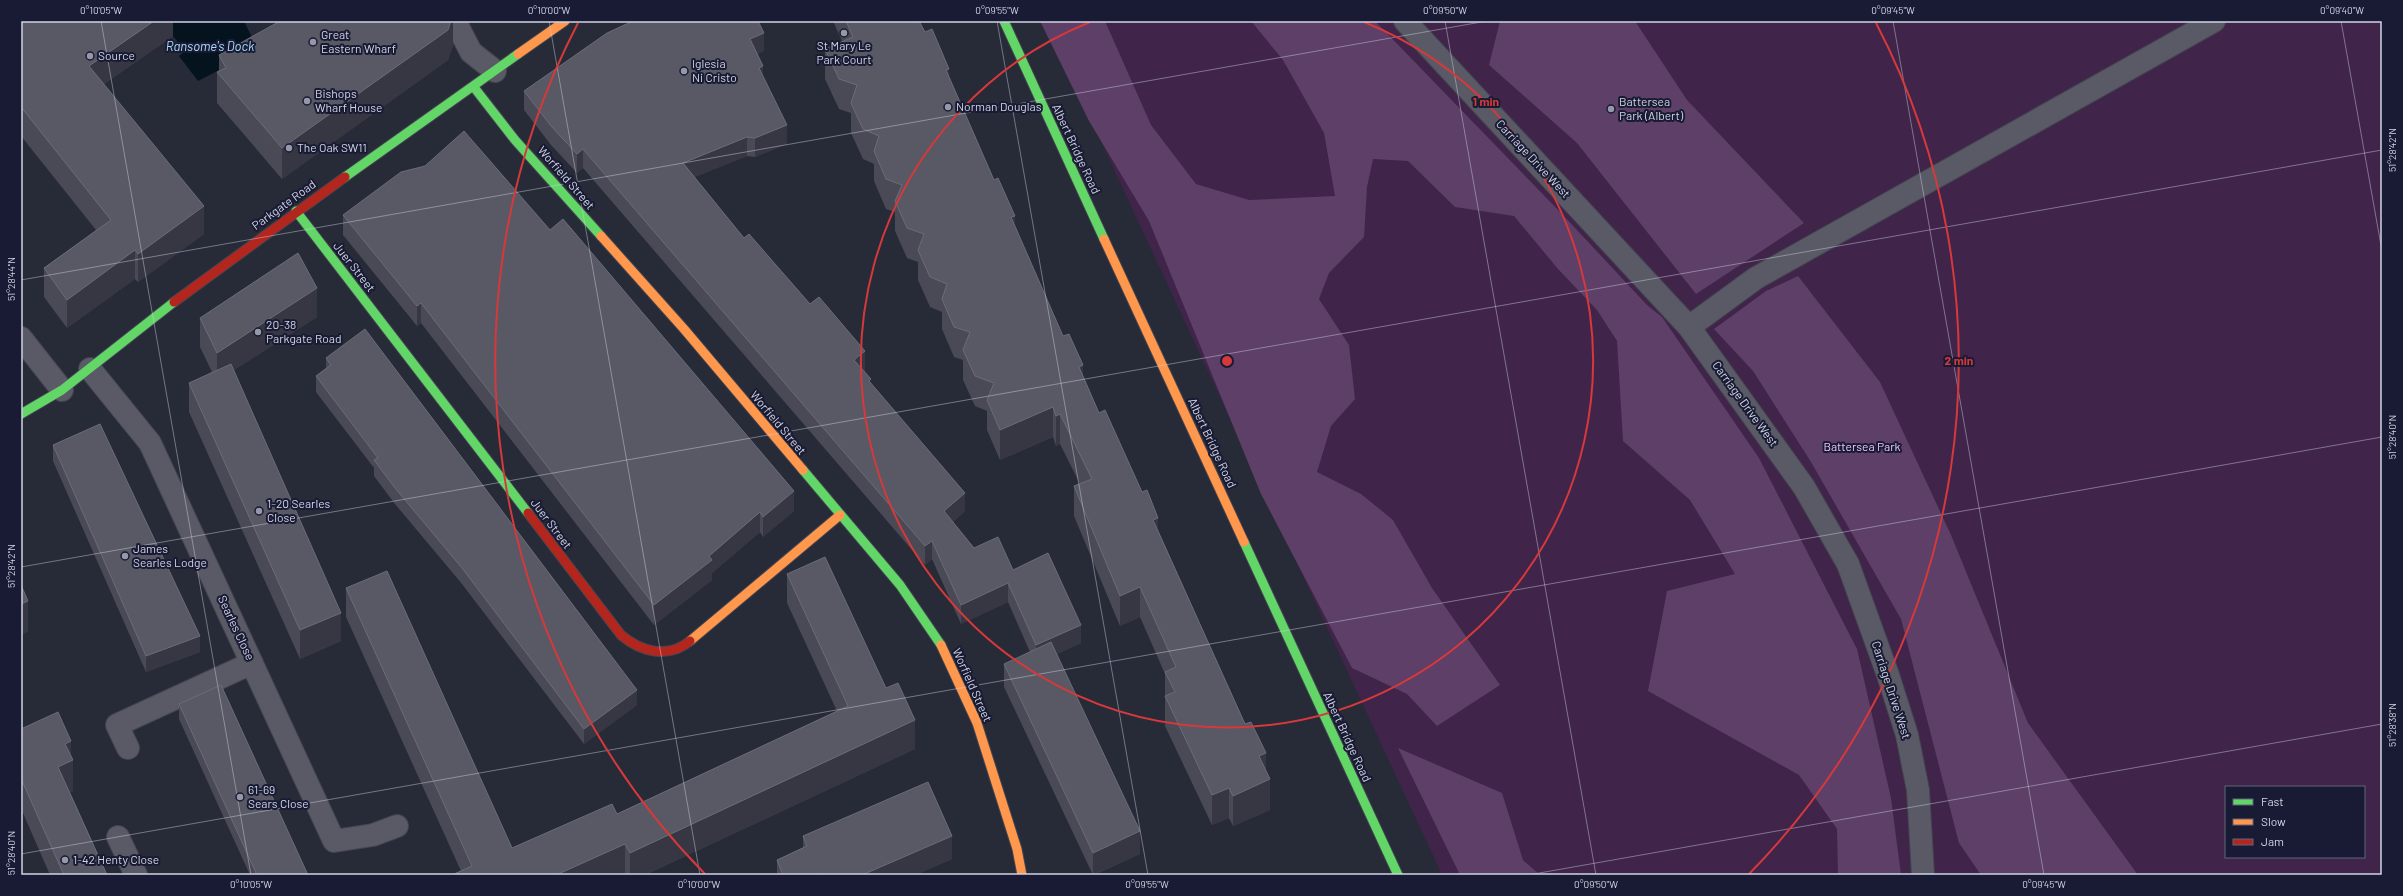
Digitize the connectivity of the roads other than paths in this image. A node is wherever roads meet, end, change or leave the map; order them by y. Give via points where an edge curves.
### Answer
1 (455, 21) edge
2 (565, 21) edge
3 (1004, 21) edge
4 (1405, 21) edge
5 (2214, 21) edge
6 (495, 71) junction
7 (474, 86) junction
8 (296, 211) junction
9 (1689, 327) junction
10 (21, 338) edge
11 (90, 369) junction
12 (62, 390) junction
13 (21, 414) edge
14 (840, 515) junction
15 (252, 663) junction
16 (128, 748) dead end
17 (397, 826) dead end
18 (118, 837) dead end
19 (136, 875) edge
20 (1022, 875) edge
21 (1398, 875) edge
22 (1923, 875) edge

1 - 6 street via 471,52
2 - 6 street, Parkgate Road
3 - 21 street, Albert Bridge Road
4 - 9 street, Carriage Drive West
5 - 9 street via 1756,278
6 - 7 street, Parkgate Road
7 - 8 street, Parkgate Road
7 - 14 street, Worfield Street via 569,201 653,293
8 - 11 street, Parkgate Road via 151,318
8 - 14 street, Juer Street via 633,646 656,652 680,650
9 - 22 street, Carriage Drive West via 1804,487 1848,564 1907,735 1918,790
10 - 12 street
11 - 12 street, Parkgate Road
11 - 15 street, Searles Close via 150,443
12 - 13 street, Parkgate Road
14 - 20 street, Worfield Street via 900,585 937,637 977,723
15 - 16 street via 117,725
15 - 17 street, Searles Close via 334,841 373,835
18 - 19 street

